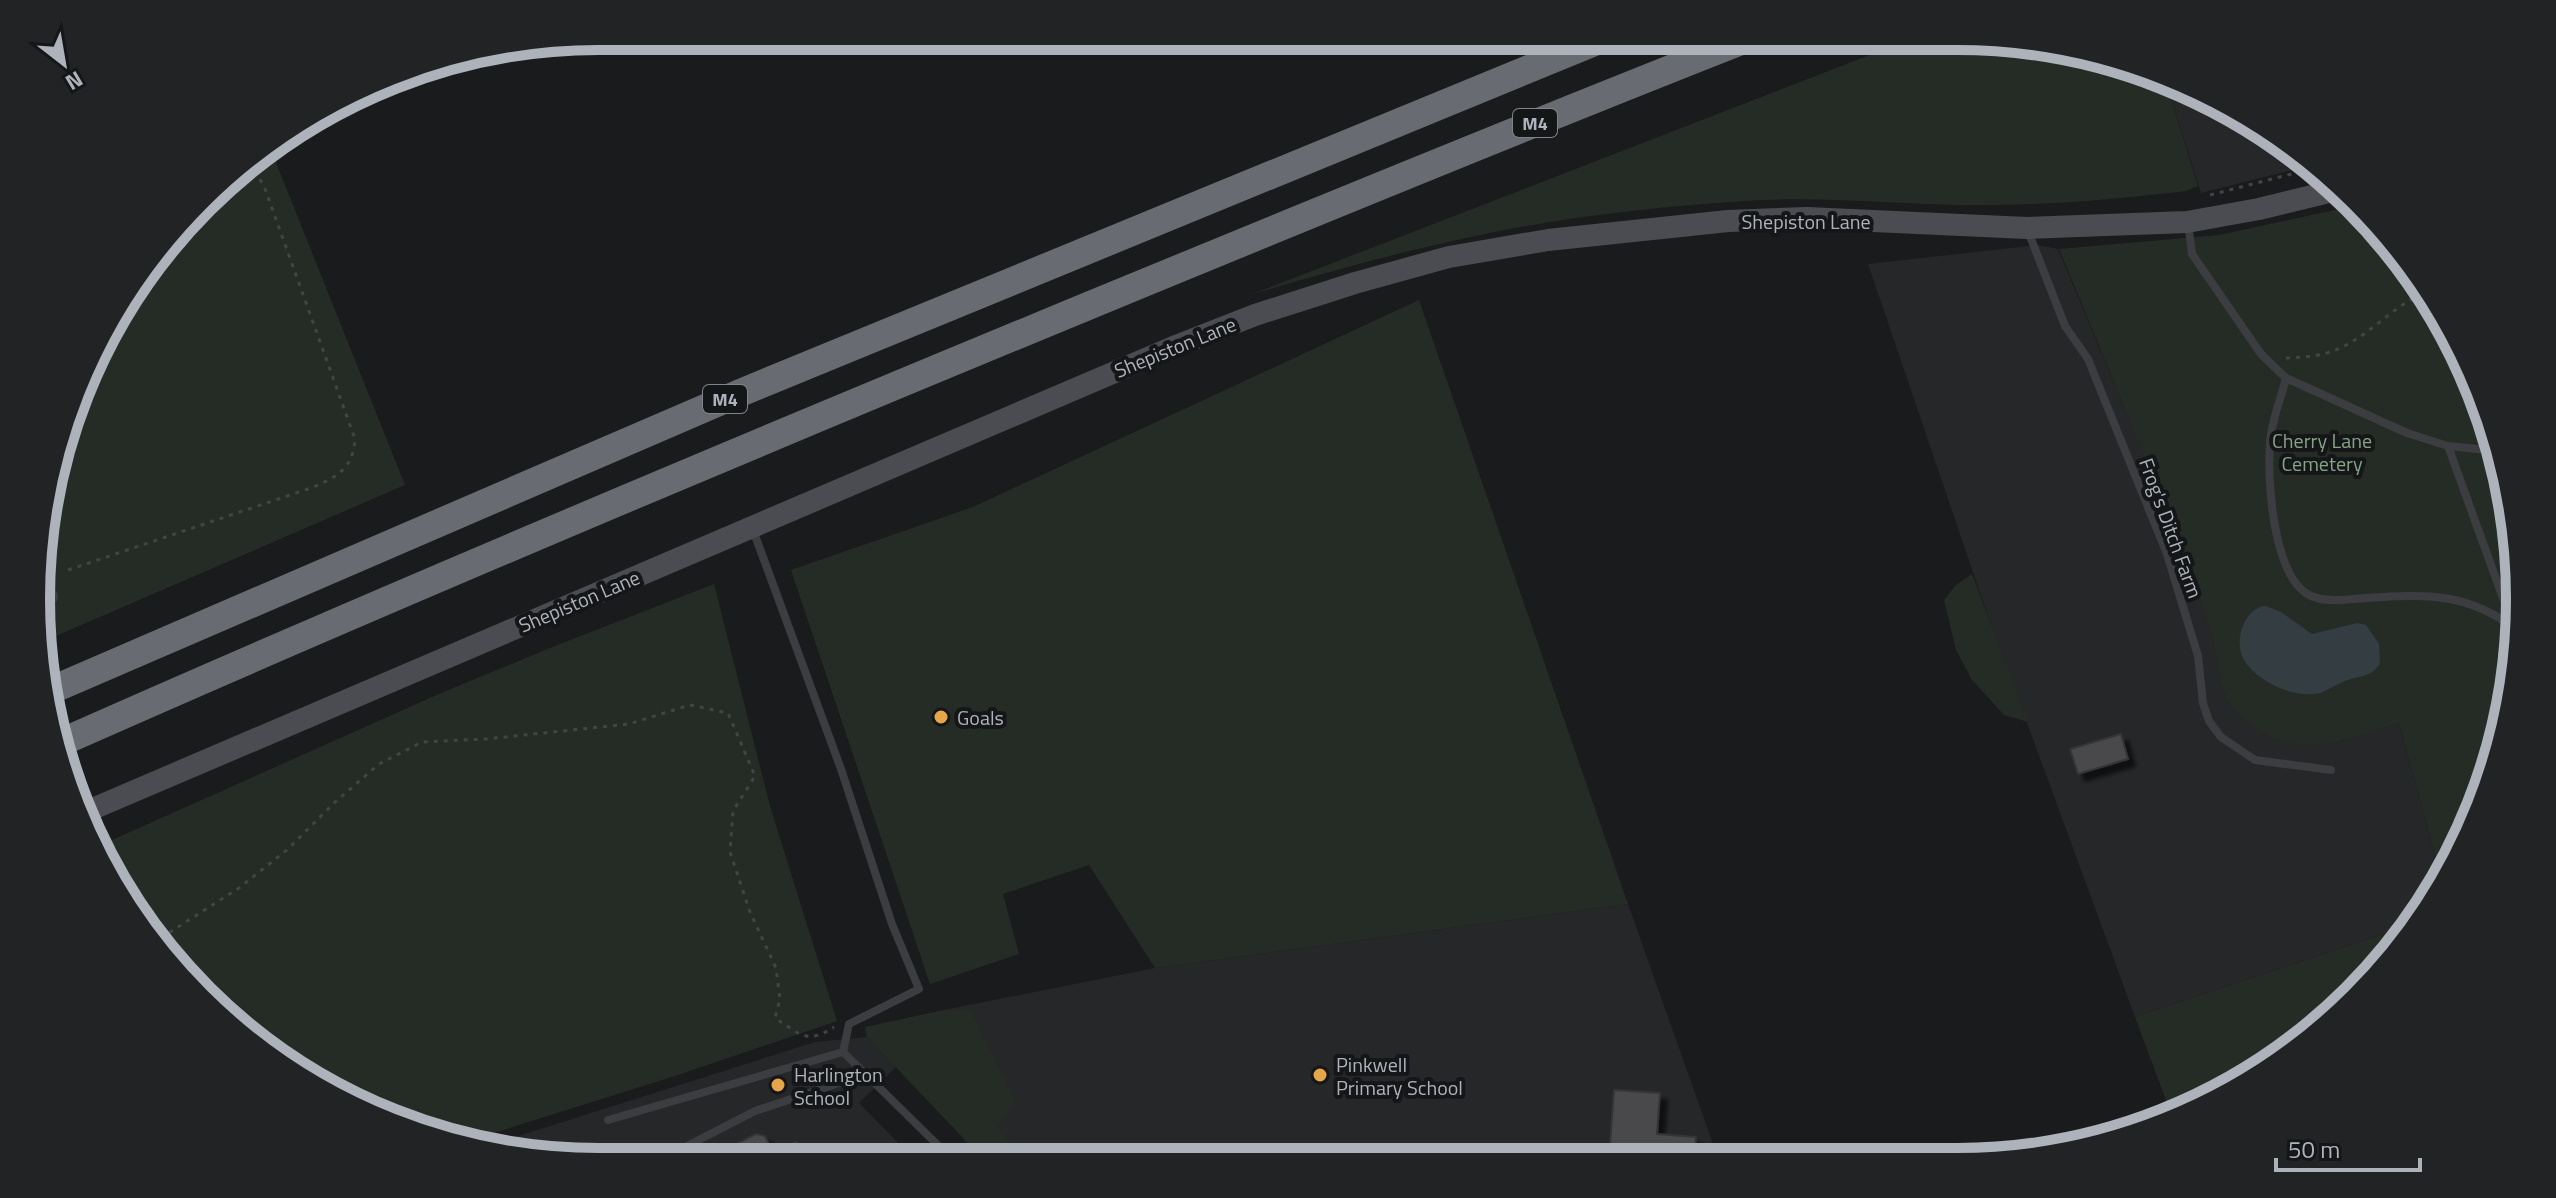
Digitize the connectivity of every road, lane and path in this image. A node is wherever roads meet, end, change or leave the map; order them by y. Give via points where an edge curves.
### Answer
1 (1575, 50) edge
2 (1719, 50) edge
3 (255, 171) edge
4 (2301, 172) edge
5 (2326, 193) edge
6 (2208, 196) dead end
7 (2187, 222) junction
8 (2027, 228) junction
9 (2415, 297) edge
10 (2269, 362) junction
11 (2286, 378) junction
12 (2448, 446) junction
13 (2485, 450) edge
14 (751, 526) junction
15 (68, 570) dead end
16 (2506, 602) edge
17 (2505, 621) edge
18 (58, 687) edge
19 (69, 739) edge
20 (2331, 770) dead end
21 (92, 809) edge
22 (164, 934) edge
23 (849, 1024) junction
24 (843, 1052) junction
25 (863, 1072) junction
26 (608, 1120) dead end
27 (683, 1148) edge
28 (941, 1148) edge

1 - 18 highway, M4 via 740,393
2 - 19 highway, M4 via 846,406
3 - 15 path via 355,439 354,454 344,470 311,488
4 - 6 path
5 - 7 street, Shepiston Lane
7 - 8 street, Shepiston Lane
7 - 10 lane via 2192,254
8 - 14 street, Shepiston Lane via 1807,218 1728,221 1548,240 1449,257 1241,320
8 - 20 lane, Frog's Ditch Farm via 2071,343 2088,359 2167,554 2198,656 2209,721 2221,737 2255,760
9 - 10 path via 2331,352
10 - 11 lane
11 - 12 lane
11 - 17 lane via 2270,442 2273,518 2286,569 2298,585 2313,597 2341,600 2438,595
12 - 13 lane
12 - 16 lane
14 - 21 street, Shepiston Lane
14 - 23 lane via 919,989
22 - 23 path via 239,888 379,764 422,742 629,724 690,705 728,713 755,776 733,811 730,852 776,968 780,999 775,1018 806,1038
23 - 24 lane
24 - 25 lane
24 - 26 lane
25 - 27 lane via 755,1111
25 - 28 lane

